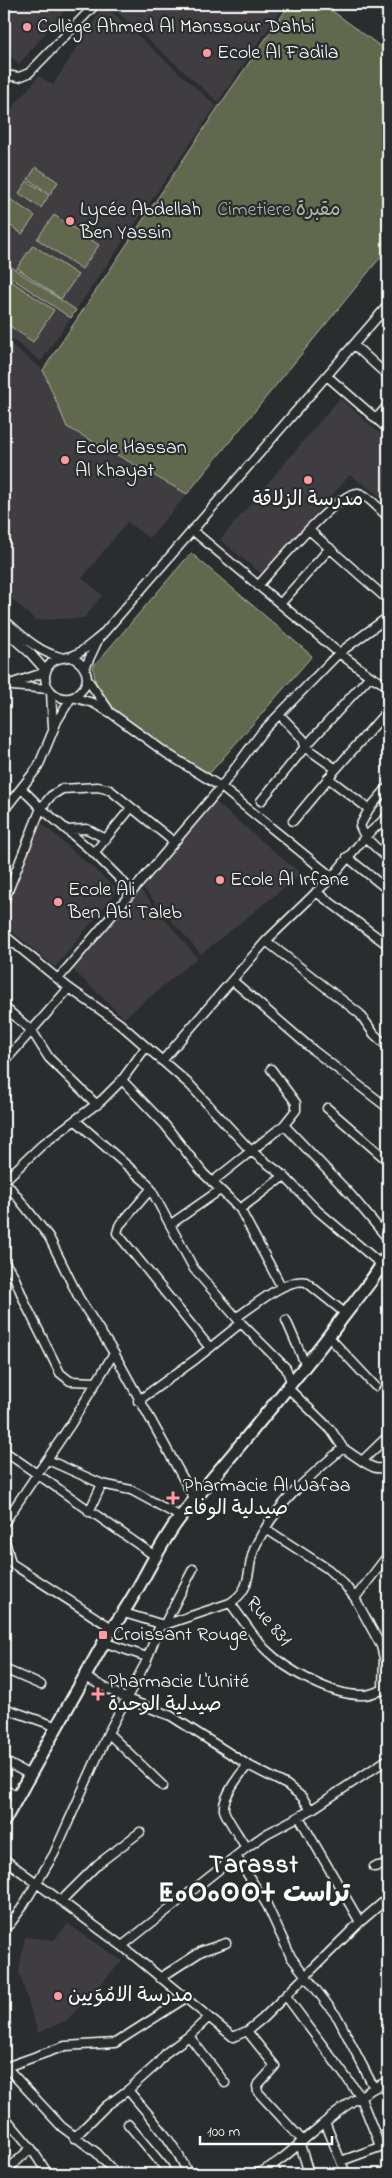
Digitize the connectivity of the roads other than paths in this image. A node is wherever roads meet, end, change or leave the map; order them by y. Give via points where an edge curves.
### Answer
1 (96, 4) edge
2 (4, 75) edge
3 (388, 305) edge
4 (354, 345) junction
5 (327, 376) junction
6 (388, 376) edge
7 (388, 405) edge
8 (376, 419) junction
9 (388, 429) edge
10 (388, 517) edge
11 (192, 530) junction
12 (309, 530) junction
13 (330, 548) junction
14 (258, 586) junction
15 (388, 600) edge
16 (280, 604) junction
17 (388, 617) edge
18 (4, 620) edge
19 (4, 630) edge
20 (101, 636) junction
21 (339, 653) junction
22 (60, 657) junction
23 (72, 657) junction
24 (85, 668) junction
25 (46, 672) junction
26 (370, 676) junction
27 (87, 679) junction
28 (6, 686) edge
29 (388, 686) edge
30 (50, 690) junction
31 (72, 697) junction
32 (111, 713) junction
33 (387, 714) edge
34 (280, 715) junction
35 (53, 729) junction
36 (305, 747) junction
37 (336, 769) junction
38 (328, 778) junction
39 (221, 787) junction
40 (388, 787) edge
41 (22, 789) junction
42 (261, 801) dead end
43 (5, 805) edge
44 (41, 808) junction
45 (131, 808) junction
46 (369, 809) junction
47 (387, 821) edge
48 (293, 822) dead end
49 (67, 830) junction
50 (365, 837) junction
51 (106, 839) junction
52 (174, 842) junction
53 (94, 853) junction
54 (347, 858) junction
55 (388, 859) edge
56 (332, 877) junction
57 (7, 884) edge
58 (388, 890) edge
59 (132, 891) junction
60 (316, 892) junction
61 (4, 901) edge
62 (4, 935) edge
63 (266, 941) junction
64 (11, 942) junction
65 (388, 945) edge
66 (4, 950) edge
67 (58, 979) junction
68 (232, 981) junction
69 (69, 988) junction
70 (4, 1008) edge
71 (32, 1031) junction
72 (146, 1047) junction
73 (388, 1047) edge
74 (162, 1061) junction
75 (4, 1062) edge
76 (271, 1069) dead end
77 (122, 1080) junction
78 (97, 1105) junction
79 (327, 1108) dead end
80 (388, 1108) edge
81 (75, 1120) junction
82 (284, 1125) junction
83 (251, 1151) junction
84 (388, 1161) edge
85 (284, 1176) junction
86 (4, 1180) edge
87 (212, 1182) junction
88 (151, 1188) junction
89 (220, 1190) junction
90 (240, 1209) junction
91 (171, 1224) junction
92 (388, 1239) edge
93 (386, 1258) edge
94 (4, 1262) edge
95 (281, 1286) junction
96 (346, 1314) junction
97 (239, 1320) junction
98 (286, 1320) dead end
99 (329, 1336) junction
100 (210, 1348) junction
101 (114, 1353) junction
102 (306, 1366) junction
103 (96, 1382) junction
104 (290, 1386) junction
105 (375, 1386) dead end
106 (138, 1401) junction
107 (388, 1436) edge
108 (344, 1448) junction
109 (4, 1451) edge
110 (48, 1460) junction
111 (362, 1461) junction
112 (388, 1466) edge
113 (37, 1476) junction
114 (102, 1484) junction
115 (195, 1500) junction
116 (89, 1512) junction
117 (181, 1517) junction
118 (5, 1518) edge
119 (266, 1529) junction
120 (4, 1537) edge
121 (388, 1555) edge
122 (155, 1556) junction
123 (193, 1568) dead end
124 (355, 1598) junction
125 (230, 1603) junction
126 (124, 1613) junction
127 (162, 1625) junction
128 (112, 1628) junction
129 (106, 1643) junction
130 (148, 1656) junction
131 (4, 1669) edge
132 (86, 1677) junction
133 (42, 1685) dead end
134 (386, 1690) edge
135 (127, 1699) junction
136 (4, 1708) edge
137 (58, 1727) junction
138 (108, 1733) junction
139 (388, 1759) edge
140 (4, 1761) edge
141 (248, 1765) junction
142 (30, 1775) junction
143 (163, 1786) dead end
144 (4, 1789) edge
145 (18, 1797) junction
146 (311, 1810) junction
147 (299, 1817) junction
148 (4, 1821) edge
149 (140, 1832) dead end
150 (246, 1848) junction
151 (236, 1856) junction
152 (4, 1859) edge
153 (388, 1864) edge
154 (374, 1867) dead end
155 (36, 1882) junction
156 (388, 1898) edge
157 (62, 1900) junction
158 (360, 1922) junction
159 (4, 1928) edge
160 (226, 1943) dead end
161 (122, 1946) junction
162 (305, 1977) junction
163 (160, 1978) junction
164 (286, 1996) junction
165 (184, 1998) junction
166 (208, 2018) junction
167 (247, 2031) junction
168 (189, 2036) junction
169 (4, 2067) edge
170 (388, 2081) edge
171 (225, 2083) dead end
172 (374, 2088) junction
173 (128, 2090) junction
174 (360, 2096) junction
175 (4, 2116) edge
176 (325, 2122) junction
177 (128, 2124) dead end
178 (74, 2138) junction
179 (301, 2143) junction
180 (388, 2144) edge
181 (380, 2146) junction
182 (31, 2148) junction
183 (341, 2161) junction
184 (272, 2165) junction
185 (4, 2173) edge
186 (48, 2174) edge
187 (116, 2174) edge
188 (167, 2174) edge
189 (188, 2174) edge
190 (256, 2174) edge
191 (277, 2174) edge
192 (309, 2174) edge
193 (346, 2174) edge

1 - 2 street via 29,73 19,77
3 - 4 street
4 - 5 street
4 - 6 street
5 - 8 street
5 - 11 street
7 - 8 street
8 - 9 street
10 - 12 street via 362,494 356,493 345,497
11 - 14 street
11 - 20 street
12 - 13 street
12 - 14 street
13 - 15 street
13 - 16 street
14 - 16 street
16 - 21 street
17 - 21 street
18 - 22 street via 36,648
19 - 25 street
20 - 23 street
20 - 24 street
21 - 26 street
21 - 34 street
22 - 23 street
22 - 25 street via 51,662
23 - 24 street
24 - 27 street
25 - 28 street
25 - 30 street via 46,684
26 - 29 street
26 - 36 street
27 - 31 street via 80,693
27 - 32 street
28 - 30 street
30 - 31 street via 62,698
30 - 35 street
31 - 32 street
31 - 35 street
32 - 39 street
33 - 37 street
34 - 36 street via 303,739
34 - 39 street via 262,732
35 - 41 street via 38,767
36 - 37 street
36 - 42 street
37 - 38 street
38 - 46 street
38 - 48 street
39 - 52 street
39 - 56 street
40 - 46 street
41 - 43 street
41 - 44 street
44 - 45 street via 62,789 98,787 110,790
44 - 49 street
44 - 57 street
45 - 51 street
45 - 52 street
46 - 50 street via 360,822 360,830
47 - 50 street
49 - 51 street via 87,829
49 - 53 street
50 - 54 street
50 - 55 street
51 - 53 street
52 - 59 street
53 - 59 street
54 - 56 street
54 - 58 street
56 - 60 street
57 - 61 street
59 - 67 street
60 - 63 street
60 - 65 street
62 - 64 street
63 - 68 street
63 - 73 street via 360,1014
64 - 66 street
64 - 67 street
67 - 69 street
68 - 74 street
68 - 80 street
69 - 71 street
69 - 72 street via 119,1023
70 - 71 street
71 - 75 street
71 - 78 street via 49,1058
72 - 74 street
72 - 77 street
74 - 83 street via 210,1105
76 - 82 street via 297,1105
77 - 78 street
77 - 87 street
78 - 81 street
79 - 84 street
81 - 86 street
81 - 88 street
82 - 83 street
82 - 92 street
83 - 85 street
83 - 87 street
85 - 90 street
85 - 93 street via 318,1211
86 - 101 street via 49,1237 79,1298
87 - 89 street
88 - 91 street
88 - 100 street via 119,1226 117,1234
89 - 90 street
89 - 91 street
90 - 95 street
91 - 97 street via 194,1269
93 - 96 street
94 - 103 street via 13,1274 60,1373 70,1381
95 - 96 street via 306,1282
95 - 97 street
96 - 99 street
97 - 100 street
97 - 104 street via 286,1368
98 - 102 street
99 - 102 street
99 - 105 street
100 - 106 street
101 - 103 street
101 - 106 street
102 - 104 street
103 - 110 street
104 - 108 street
104 - 115 street
106 - 115 street
107 - 111 street
108 - 111 street
108 - 119 street via 292,1492
109 - 113 street
110 - 113 street
110 - 114 street
111 - 112 street via 380,1469
113 - 116 street
113 - 118 street
114 - 116 street
114 - 117 street via 131,1490
115 - 117 street
116 - 122 street
117 - 122 street
119 - 124 street via 328,1569
119 - 125 street via 252,1555 247,1585
120 - 128 street via 11,1563
121 - 124 street
122 - 126 street
123 - 127 street
124 - 134 street via 381,1646
125 - 127 street, Rue 831
125 - 134 street, Rue 831 via 276,1659 315,1683 365,1695
126 - 127 street
126 - 128 street
127 - 130 street
128 - 129 street
129 - 130 street
129 - 132 street
130 - 135 street
131 - 133 street
132 - 135 street
132 - 137 street
135 - 138 street
135 - 141 street via 171,1716
136 - 137 street
137 - 142 street
138 - 143 street
138 - 155 street via 54,1854
139 - 146 street
140 - 142 street
141 - 146 street via 286,1785 302,1797
141 - 150 street via 232,1788 224,1810
142 - 145 street
144 - 145 street
145 - 148 street
146 - 147 street
147 - 150 street
147 - 158 street
149 - 157 street via 81,1879
150 - 151 street
151 - 161 street
151 - 162 street
152 - 155 street
153 - 154 street
155 - 157 street
155 - 159 street via 21,1909
156 - 158 street
157 - 161 street
158 - 162 street
160 - 163 street via 202,1950
161 - 163 street
162 - 164 street
162 - 172 street via 338,2018
163 - 165 street
164 - 167 street
164 - 174 street
165 - 166 street
165 - 169 street via 115,2043 65,2046
166 - 167 street via 233,2037
166 - 168 street
167 - 179 street via 275,2066 257,2086 258,2092
168 - 171 street
168 - 173 street via 167,2052
169 - 178 street
170 - 172 street
172 - 174 street
173 - 178 street via 106,2106
173 - 189 street via 171,2142
174 - 176 street
174 - 181 street
175 - 182 street
176 - 179 street
176 - 183 street
177 - 188 street via 164,2166
178 - 187 street via 97,2153
179 - 184 street
179 - 192 street
180 - 181 street
181 - 183 street
182 - 185 street
182 - 186 street
183 - 193 street
184 - 190 street
184 - 191 street

